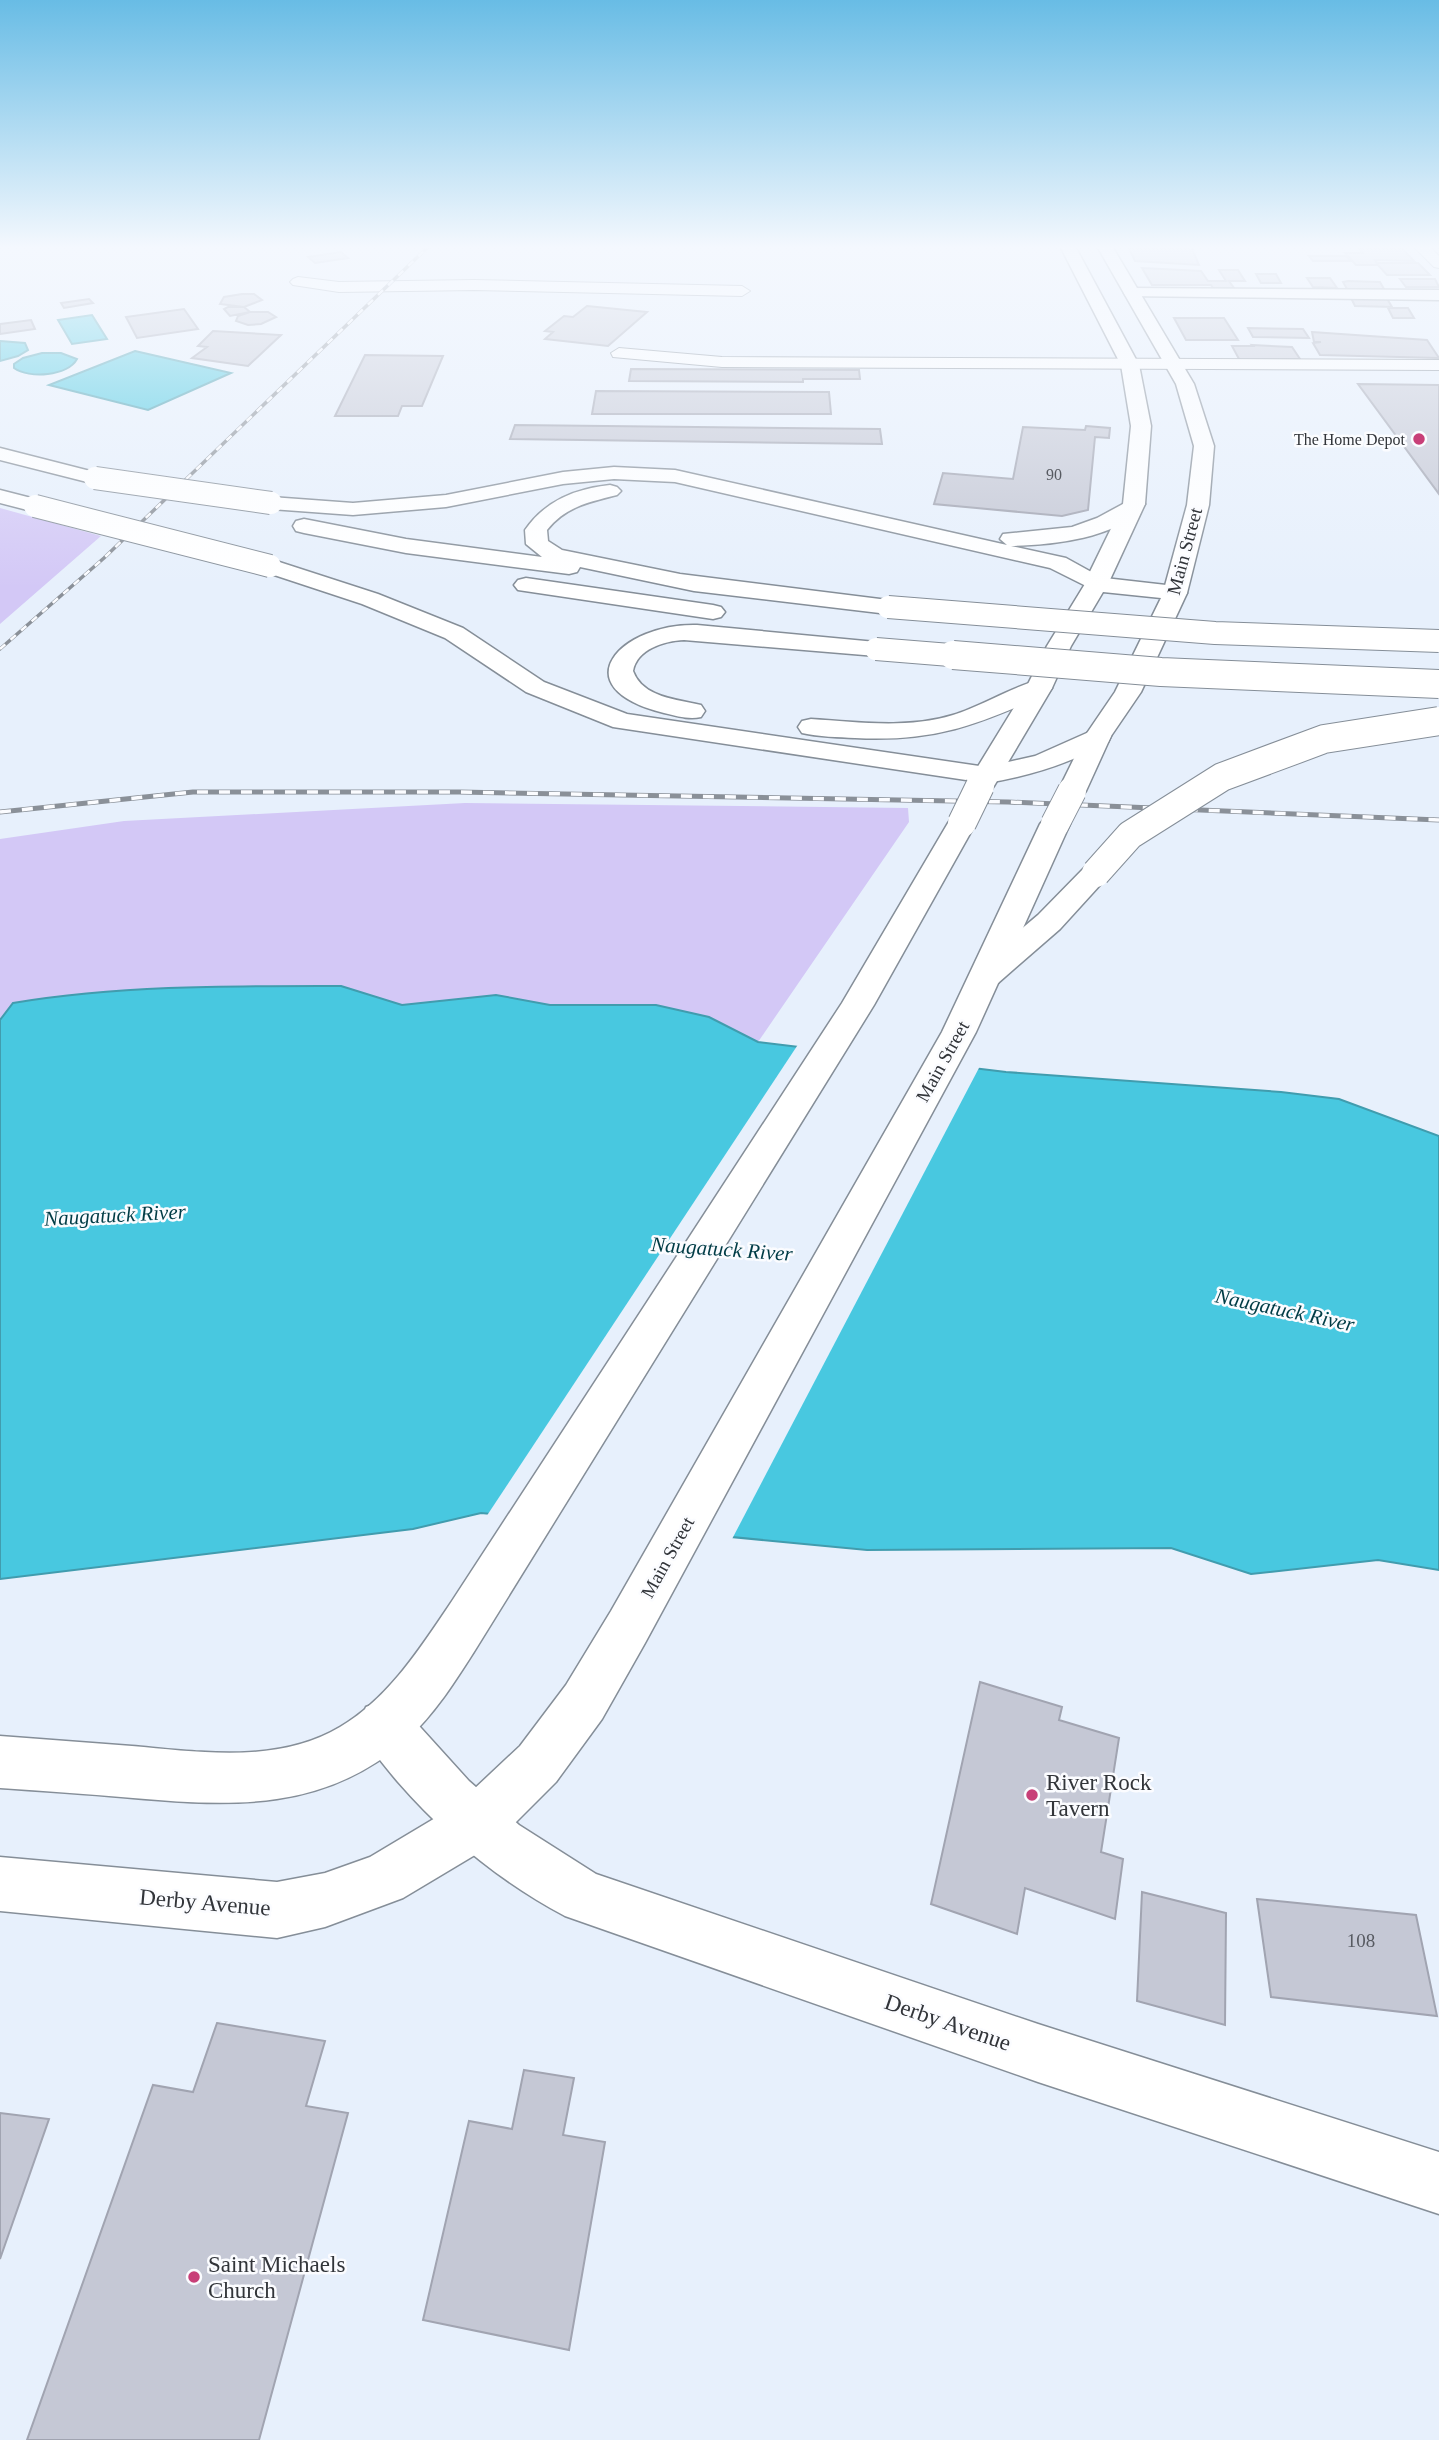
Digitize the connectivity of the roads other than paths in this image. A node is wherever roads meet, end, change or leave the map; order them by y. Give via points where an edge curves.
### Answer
1 (698, 360) edge
2 (1127, 360) edge
3 (1169, 360) edge
4 (1130, 365) junction
5 (1439, 365) edge
6 (1172, 366) junction
7 (0, 454) edge
8 (0, 476) edge
9 (0, 496) edge
10 (1134, 504) junction
11 (262, 510) junction
12 (154, 514) dead end
13 (915, 532) junction
14 (292, 544) dead end
15 (475, 578) dead end
16 (502, 582) dead end
17 (694, 583) junction
18 (1096, 584) junction
19 (1175, 593) junction
20 (882, 629) junction
21 (1439, 641) edge
22 (1439, 666) edge
23 (1439, 684) edge
24 (1039, 688) junction
25 (1439, 721) edge
26 (1098, 736) junction
27 (983, 780) junction
28 (986, 976) junction
29 (384, 1725) junction
30 (0, 1762) edge
31 (476, 1824) junction
32 (0, 1884) edge
33 (1439, 2183) edge

1 - 4 street
2 - 4 main road
3 - 6 main road, Main Street
4 - 6 street
4 - 10 main road via 1141,426
5 - 6 street
6 - 19 main road, Main Street via 1185,384 1203,446 1198,505
7 - 11 main road, bridge via 95,478
8 - 12 main road
9 - 27 main road, bridge via 270,566 358,595 454,634 535,687 622,720
10 - 13 main road via 1112,520 1070,536 990,539
10 - 18 main road
11 - 13 main road via 353,509 446,500 601,474 675,476
11 - 17 main road via 406,546
13 - 18 main road via 1058,563
14 - 15 main road
16 - 20 main road via 663,606
17 - 18 main road via 555,555 537,544 536,530 546,515 570,500 606,491 642,490 697,498 1038,580
17 - 20 main road
18 - 19 main road
18 - 24 main road
19 - 26 main road, Main Street via 1128,692
20 - 21 main road, bridge
20 - 22 main road via 1235,658
20 - 23 main road, bridge via 1161,672
20 - 24 main road via 758,636 679,632 658,636 631,650 622,660 621,672 636,693 672,707 765,723 870,731 951,723
24 - 27 main road
25 - 28 main road, bridge via 1324,739 1222,777 1130,835 1049,922
26 - 27 main road via 1053,761
26 - 28 main road, Main Street, bridge
27 - 29 main road, bridge via 948,852 845,1024 469,1617 431,1674
28 - 31 main road, Main Street via 959,1032 584,1702 538,1764
29 - 30 main road via 327,1760 263,1778
29 - 31 main road, Derby Avenue
31 - 32 main road, Derby Avenue via 384,1879 277,1910
31 - 33 main road, Derby Avenue via 538,1872 599,1903

